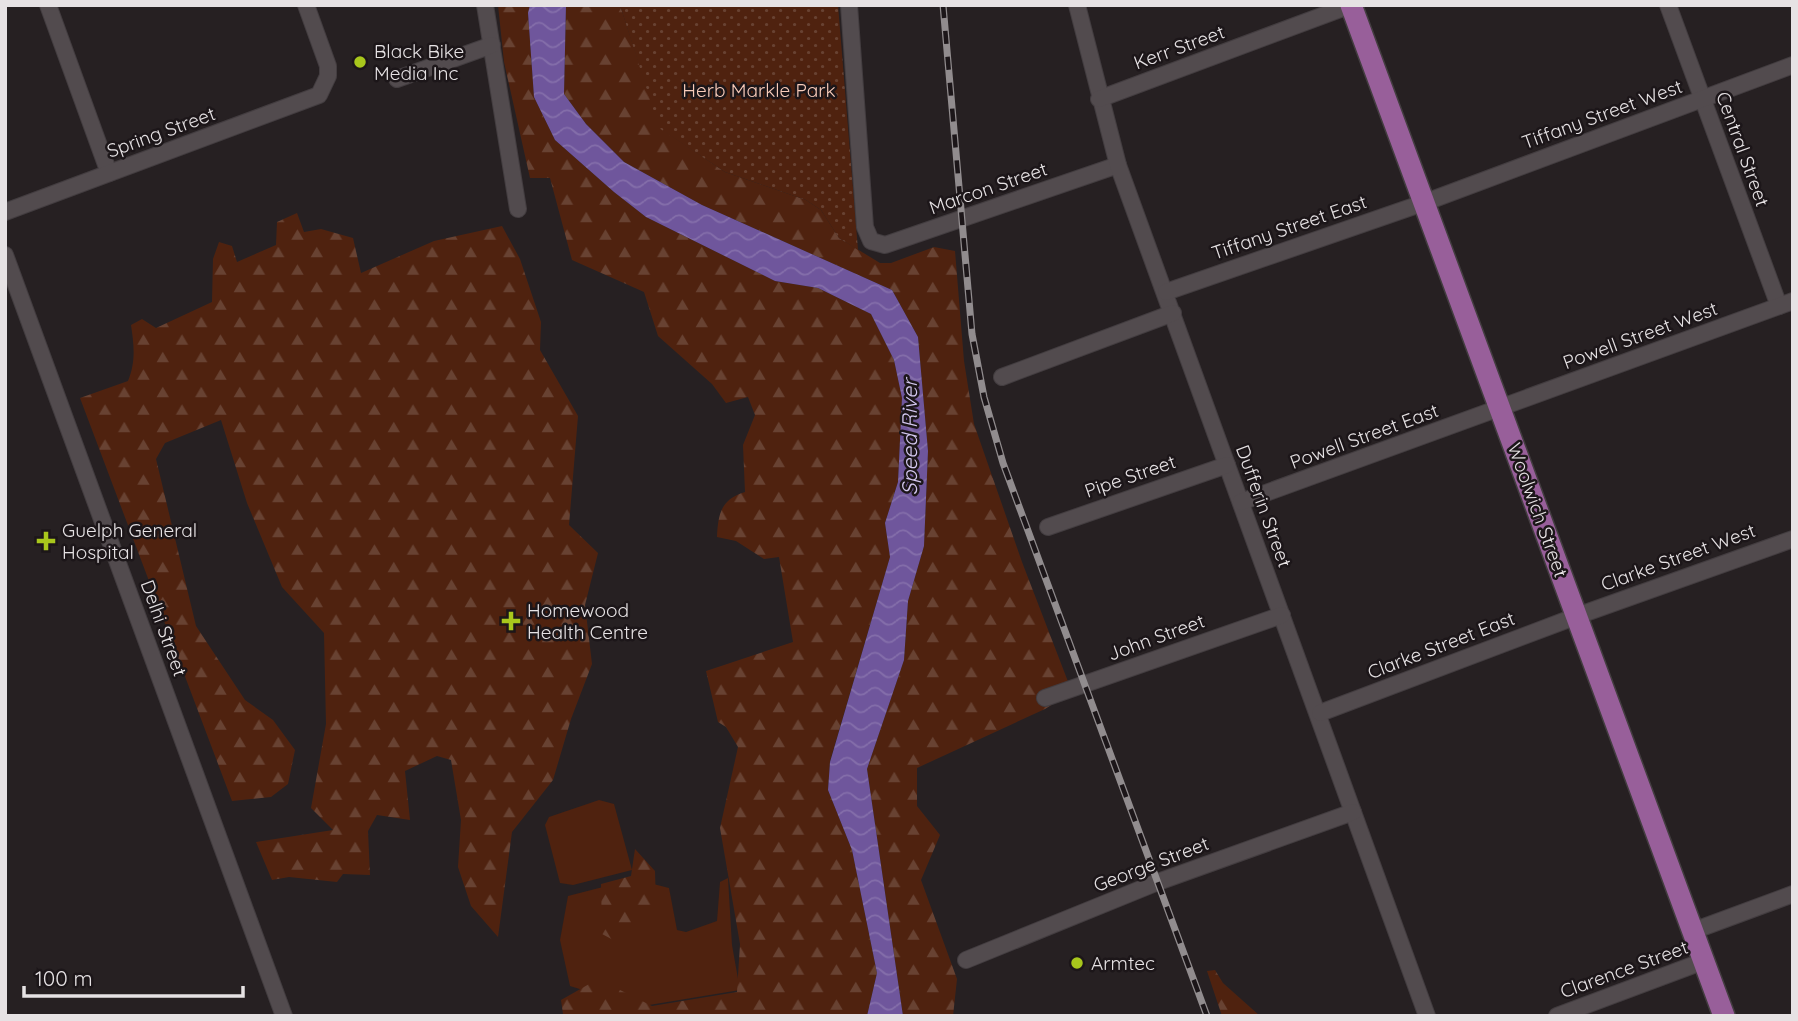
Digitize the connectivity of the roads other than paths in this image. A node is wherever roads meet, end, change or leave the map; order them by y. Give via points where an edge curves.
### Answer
1 (48, 5) edge
2 (306, 5) edge
3 (485, 5) edge
4 (849, 5) edge
5 (1077, 5) edge
6 (1351, 5) edge
7 (1668, 5) edge
8 (492, 45) junction
9 (1793, 65) edge
10 (397, 79) dead end
11 (1100, 99) junction
12 (1702, 99) junction
13 (1118, 165) junction
14 (109, 173) junction
15 (1426, 202) junction
16 (518, 209) dead end
17 (5, 212) edge
18 (5, 255) edge
19 (1166, 292) junction
20 (1786, 303) edge
21 (1173, 313) junction
22 (1002, 377) dead end
23 (1502, 409) junction
24 (1227, 465) junction
25 (1241, 502) junction
26 (1048, 527) dead end
27 (1793, 539) edge
28 (1282, 615) junction
29 (1577, 616) junction
30 (1045, 698) dead end
31 (1320, 713) junction
32 (1353, 813) junction
33 (1793, 894) edge
34 (1693, 932) junction
35 (966, 960) dead end
36 (1704, 961) junction
37 (284, 1016) edge
38 (1427, 1016) edge
39 (1557, 1016) edge
40 (1724, 1016) edge

1 - 14 street
2 - 14 street, Spring Street via 328,66 325,85 311,100
3 - 8 street
4 - 13 street, Marcon Street via 865,227 872,241 885,244
5 - 11 street, Dufferin Street
6 - 11 street, Kerr Street
6 - 15 main road, Woolwich Street
7 - 12 street, Central Street
8 - 10 street
8 - 16 street
9 - 12 street, Tiffany Street West
11 - 13 street, Dufferin Street
12 - 15 street, Tiffany Street West
12 - 20 street, Central Street
13 - 19 street, Dufferin Street
14 - 17 street, Spring Street
15 - 19 street, Tiffany Street East
15 - 23 main road, Woolwich Street
18 - 37 street, Delhi Street
19 - 21 street, Dufferin Street
20 - 23 street, Powell Street West
21 - 22 street
21 - 24 street, Dufferin Street
23 - 25 street, Powell Street East
23 - 29 main road, Woolwich Street
24 - 25 street, Dufferin Street
24 - 26 street, Pipe Street
25 - 28 street, Dufferin Street
27 - 29 street, Clarke Street West
28 - 30 street, John Street
28 - 31 street, Dufferin Street
29 - 31 street, Clarke Street East
29 - 34 main road, Woolwich Street
31 - 32 street, Dufferin Street
32 - 35 street, George Street via 1158,882
32 - 38 street, Dufferin Street
33 - 34 street
34 - 36 main road, Woolwich Street
36 - 39 street, Clarence Street
36 - 40 main road, Woolwich Street

